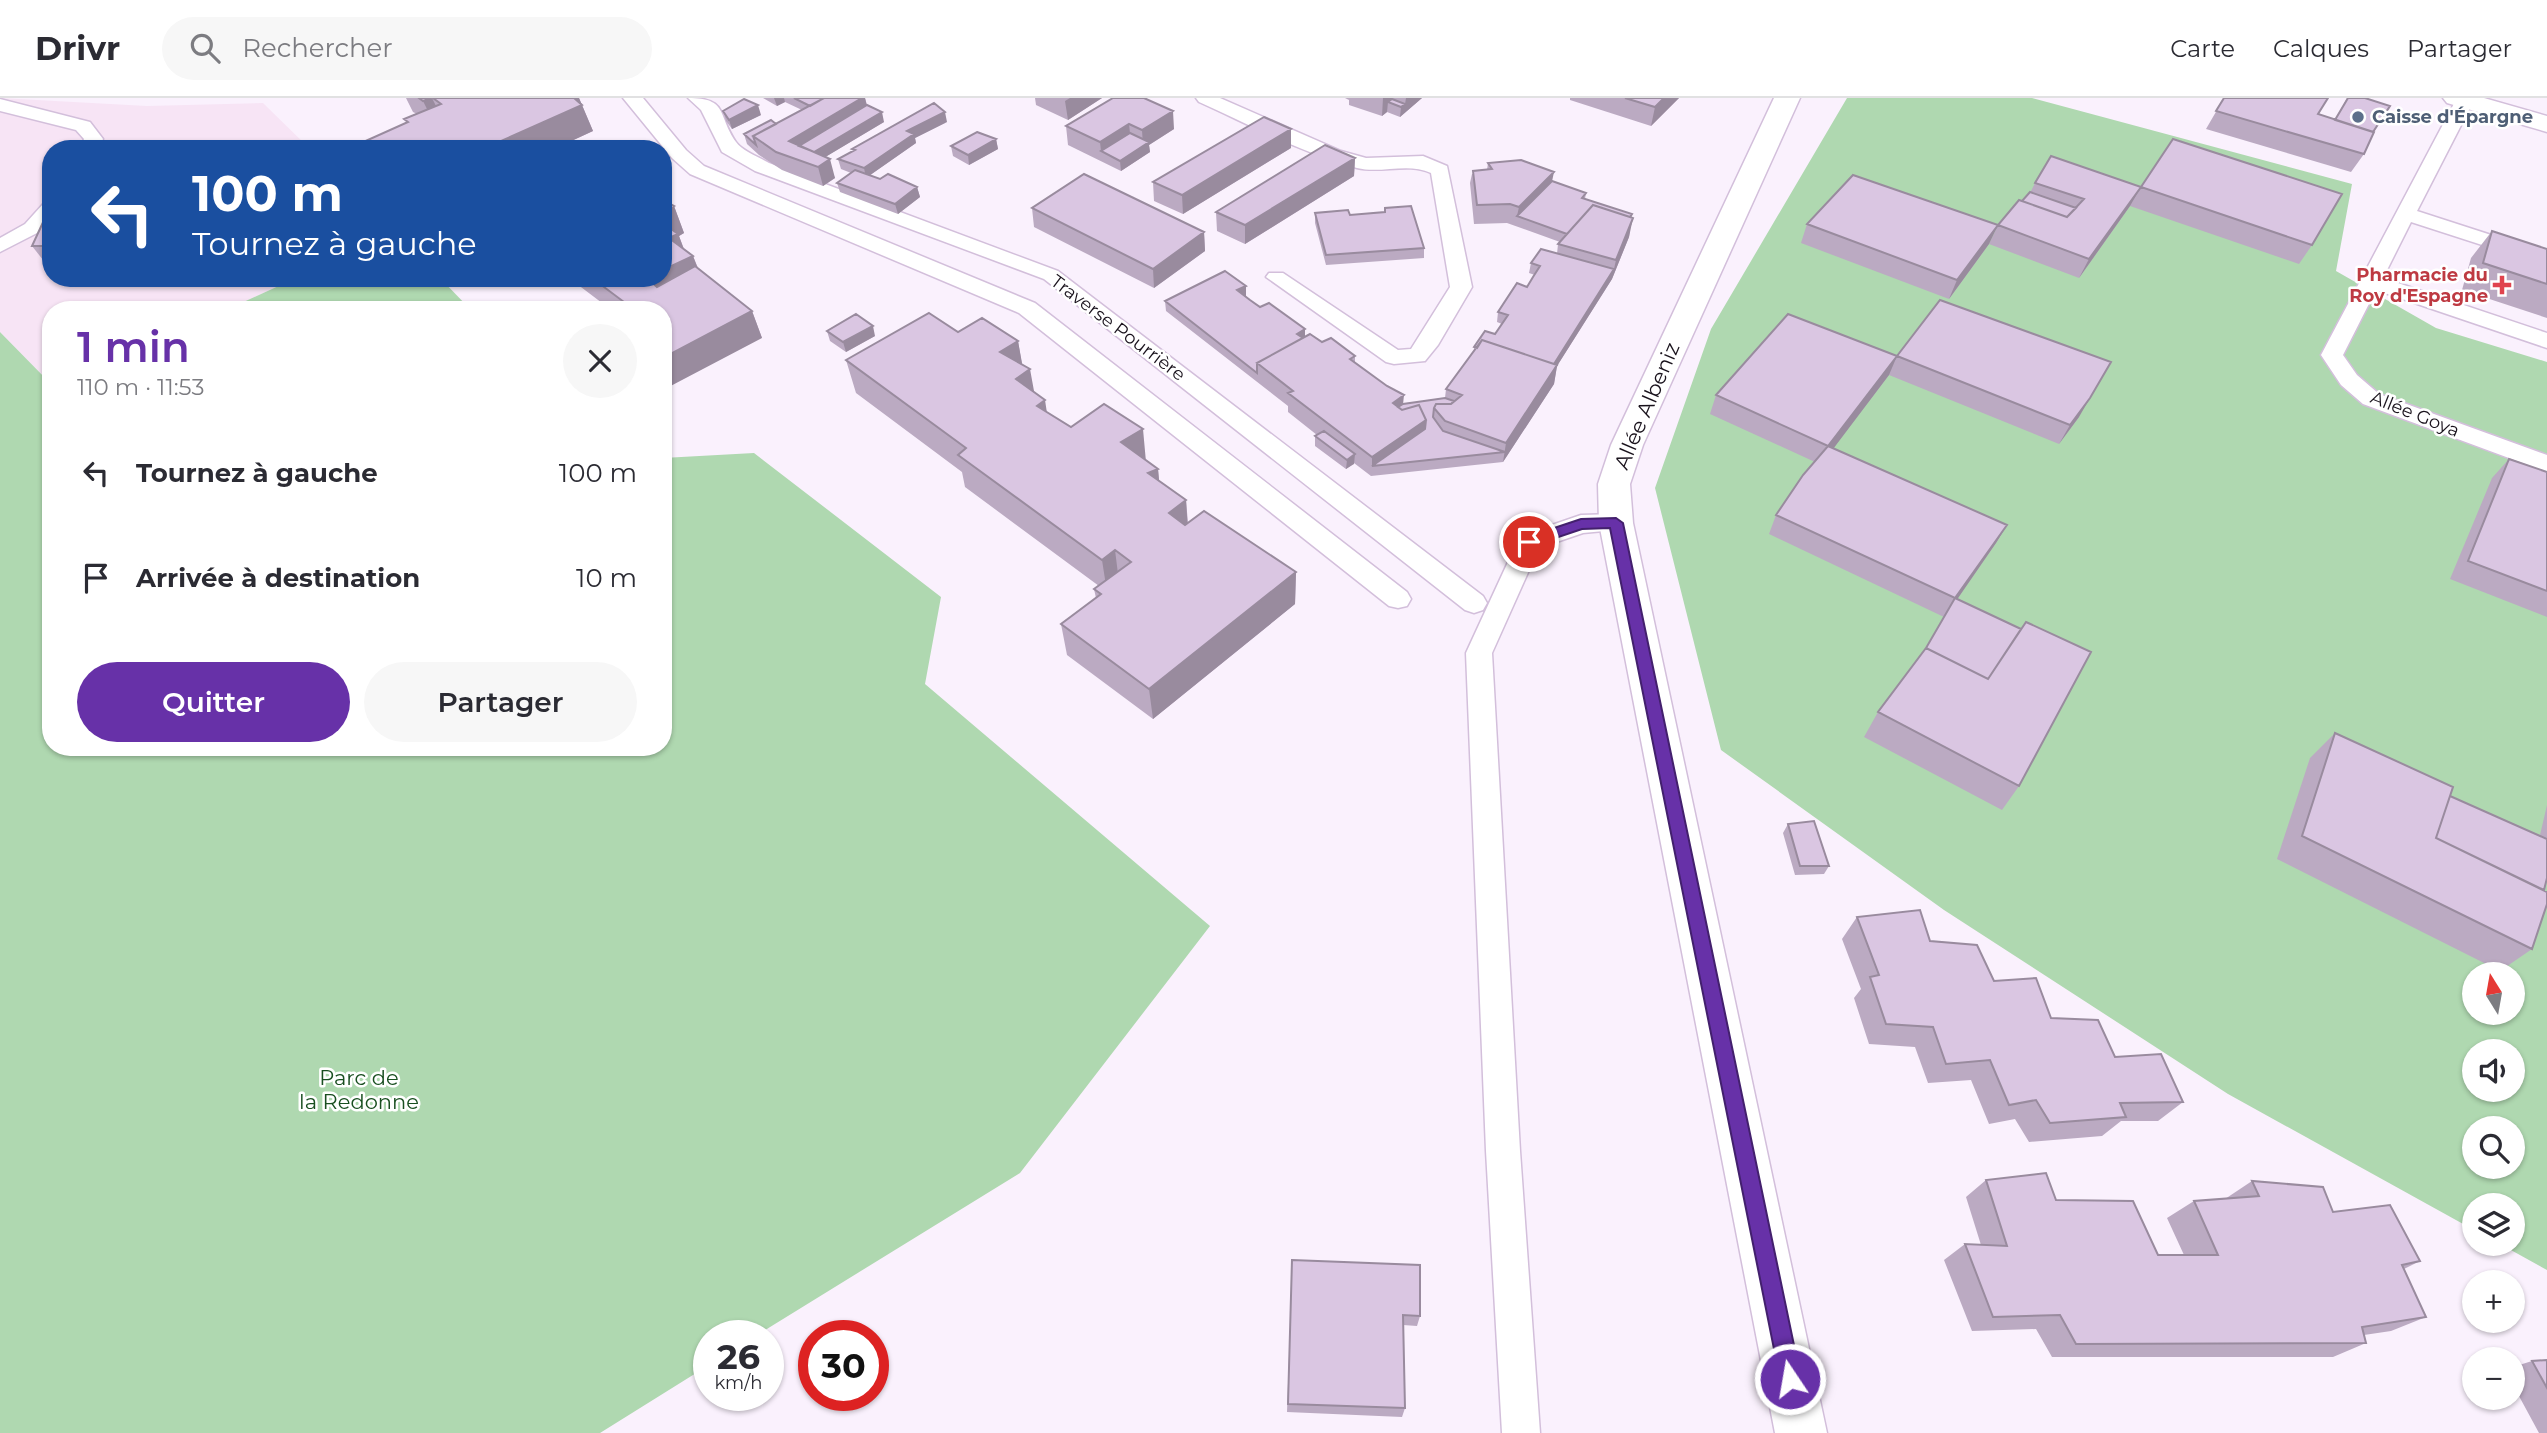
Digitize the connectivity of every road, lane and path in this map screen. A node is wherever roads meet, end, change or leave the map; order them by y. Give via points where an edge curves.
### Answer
1 (632, 98) edge
2 (698, 98) edge
3 (1205, 98) edge
4 (1787, 98) edge
5 (2460, 99) edge
6 (0, 105) edge
7 (2547, 124) edge
8 (94, 140) edge
9 (668, 140) edge
10 (672, 145) edge
11 (2406, 214) junction
12 (42, 217) edge
13 (0, 246) edge
14 (2547, 260) edge
15 (1276, 277) dead end
16 (2371, 281) junction
17 (2547, 341) edge
18 (2547, 464) edge
19 (1616, 523) junction
20 (1398, 599) dead end
21 (1474, 603) dead end
22 (1521, 1433) edge
23 (1801, 1433) edge

1 - 9 lane
2 - 21 lane, Traverse Pourrière via 709,107 729,148 762,167 1051,275
3 - 15 lane via 1334,155 1365,164 1423,162 1440,170 1461,287 1417,356 1394,357
4 - 19 street, Allée Albeniz via 1621,458 1614,484
5 - 7 street
5 - 11 lane, Allée Goya
6 - 8 lane via 83,127
10 - 20 lane via 697,170 1027,307
11 - 14 lane
11 - 16 lane, Allée Goya
12 - 13 lane
16 - 17 lane
16 - 18 lane, Allée Goya via 2332,355 2349,380 2371,399
19 - 22 lane via 1581,524 1529,542 1479,653
19 - 23 street, Allée Albeniz

